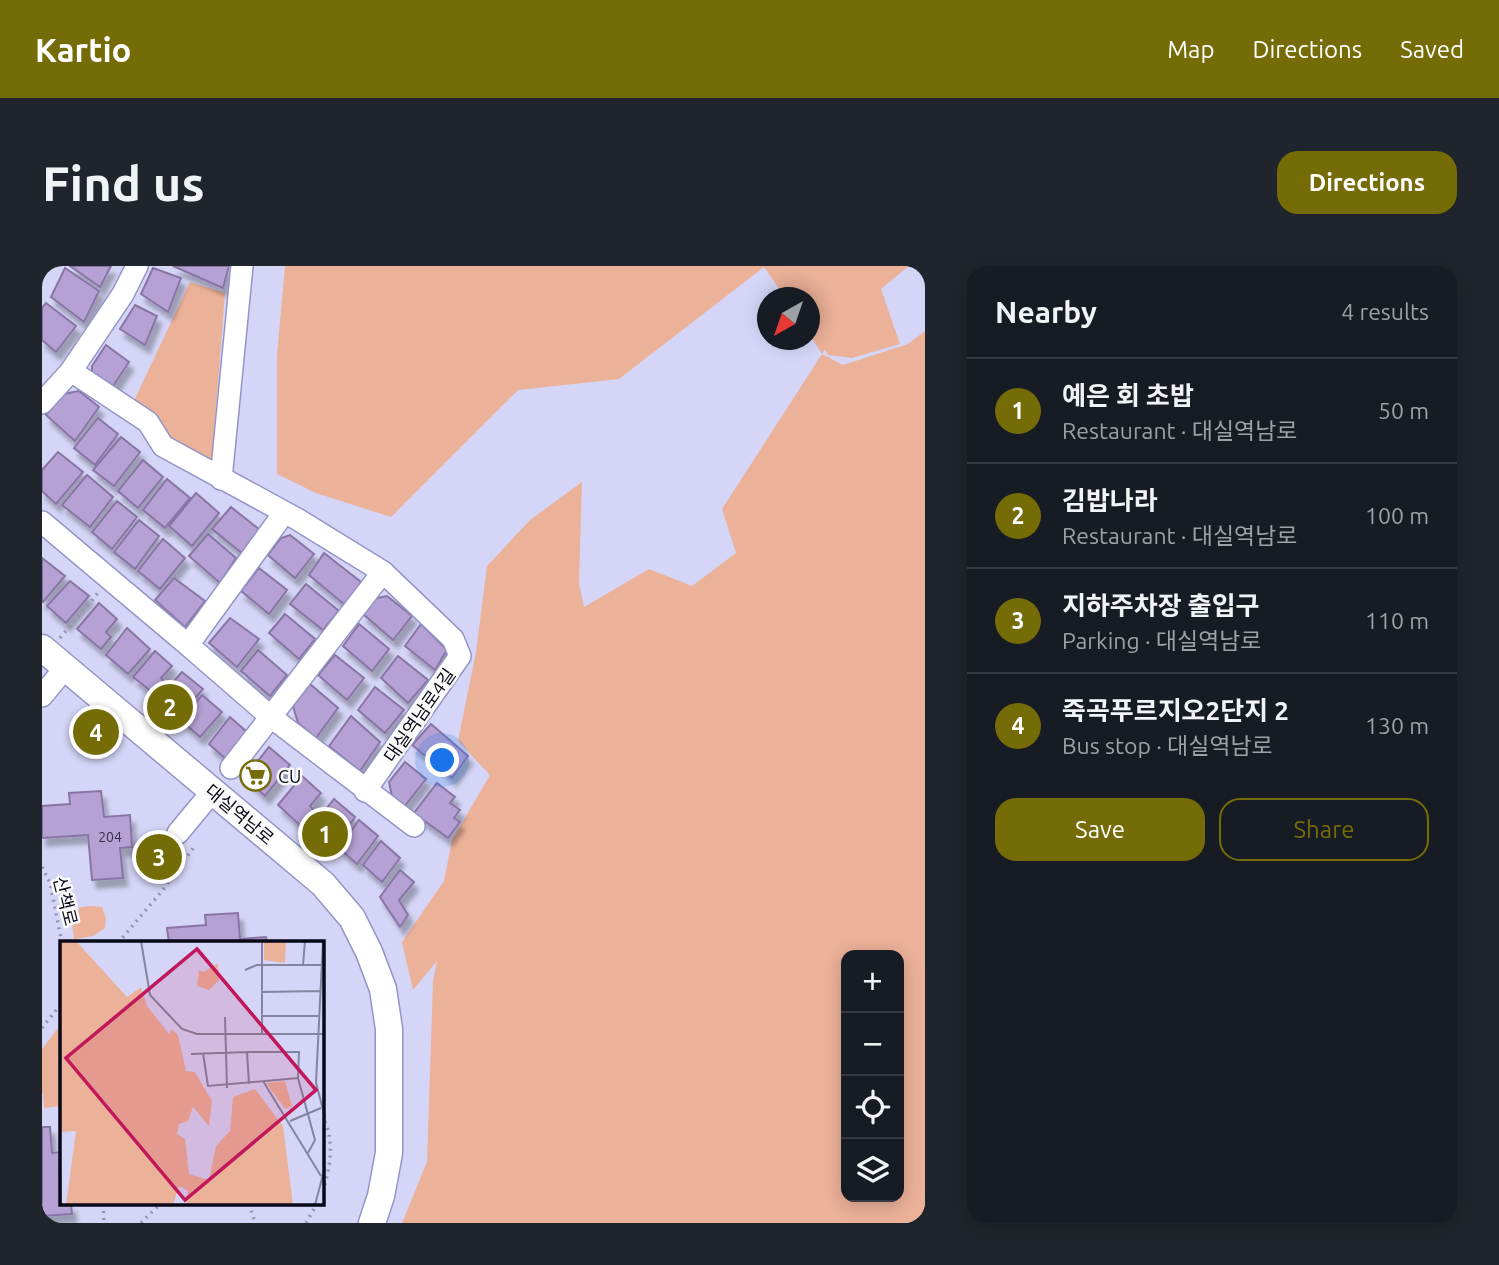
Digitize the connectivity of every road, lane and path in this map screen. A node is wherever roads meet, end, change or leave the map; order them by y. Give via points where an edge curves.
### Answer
1 (137, 266) edge
2 (242, 266) edge
3 (71, 371) junction
4 (42, 403) edge
5 (221, 479) junction
6 (284, 513) junction
7 (42, 522) edge
8 (383, 572) junction
9 (110, 578) junction
10 (188, 645) junction
11 (52, 657) edge
12 (42, 696) edge
13 (271, 717) junction
14 (222, 780) junction
15 (365, 791) junction
16 (414, 826) dead end
17 (178, 833) joint
18 (194, 847) dead end
19 (159, 856) dead end
20 (42, 867) edge
21 (62, 941) edge
22 (122, 941) edge
23 (60, 1005) edge
24 (42, 1028) edge
25 (324, 1119) edge
26 (324, 1188) edge
27 (158, 1206) edge
28 (251, 1206) edge
29 (316, 1206) edge
30 (141, 1223) edge
31 (255, 1223) edge
32 (306, 1223) edge
33 (372, 1223) edge

1 - 3 street
2 - 5 street
3 - 4 street
3 - 5 street, 대실역남로4길 via 148,422 163,446
5 - 6 street, 대실역남로4길
6 - 8 street, 대실역남로4길
6 - 10 street
7 - 9 street
8 - 13 street
8 - 15 street, 대실역남로4길 via 453,639 460,656
9 - 10 street
9 - 11 path
10 - 13 street
11 - 12 street
11 - 14 street, 대실역남로
13 - 14 street
13 - 15 street
14 - 17 street
14 - 33 street, 대실역남로 via 352,918 383,989 390,1029 389,1153
15 - 16 street
17 - 19 lane
18 - 22 path
20 - 21 path, 산책로 via 50,883
23 - 24 path
25 - 26 path via 331,1147
27 - 30 path
28 - 31 path
29 - 32 path

